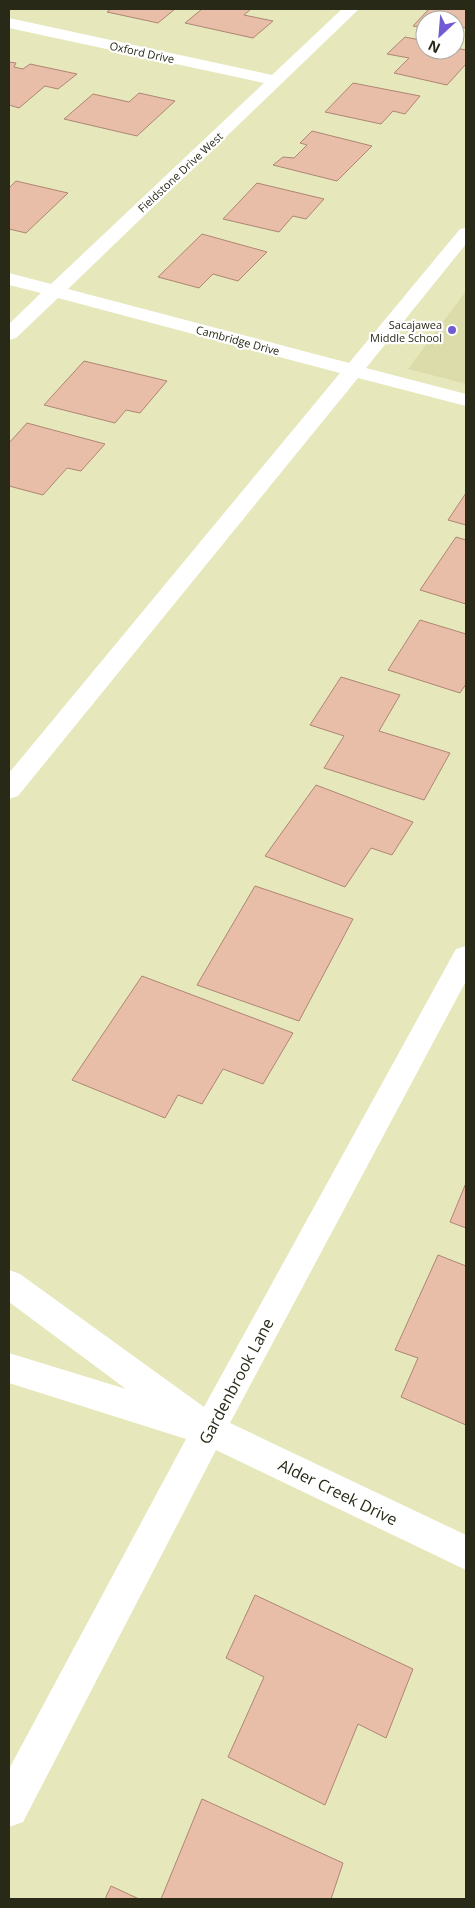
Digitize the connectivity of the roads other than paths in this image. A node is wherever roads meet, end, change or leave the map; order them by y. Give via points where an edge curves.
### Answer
1 (350, 9) edge
2 (9, 23) edge
3 (276, 81) junction
4 (466, 234) edge
5 (9, 279) edge
6 (54, 291) junction
7 (9, 334) edge
8 (354, 370) junction
9 (466, 400) edge
10 (9, 790) edge
11 (466, 956) edge
12 (9, 1284) edge
13 (9, 1368) edge
14 (209, 1430) junction
15 (466, 1553) edge
16 (9, 1808) edge

1 - 3 street, Fieldstone Drive West
2 - 3 street, Oxford Drive
3 - 6 street, Fieldstone Drive West
4 - 8 street
5 - 6 street, Cambridge Drive
6 - 7 street, Fieldstone Drive West
6 - 8 street, Cambridge Drive
8 - 9 street, Cambridge Drive
8 - 10 street
11 - 14 street, Gardenbrook Lane
12 - 14 street, Alder Creek Drive
13 - 14 street, Alder Creek Drive
14 - 15 street, Alder Creek Drive
14 - 16 street, Gardenbrook Lane

